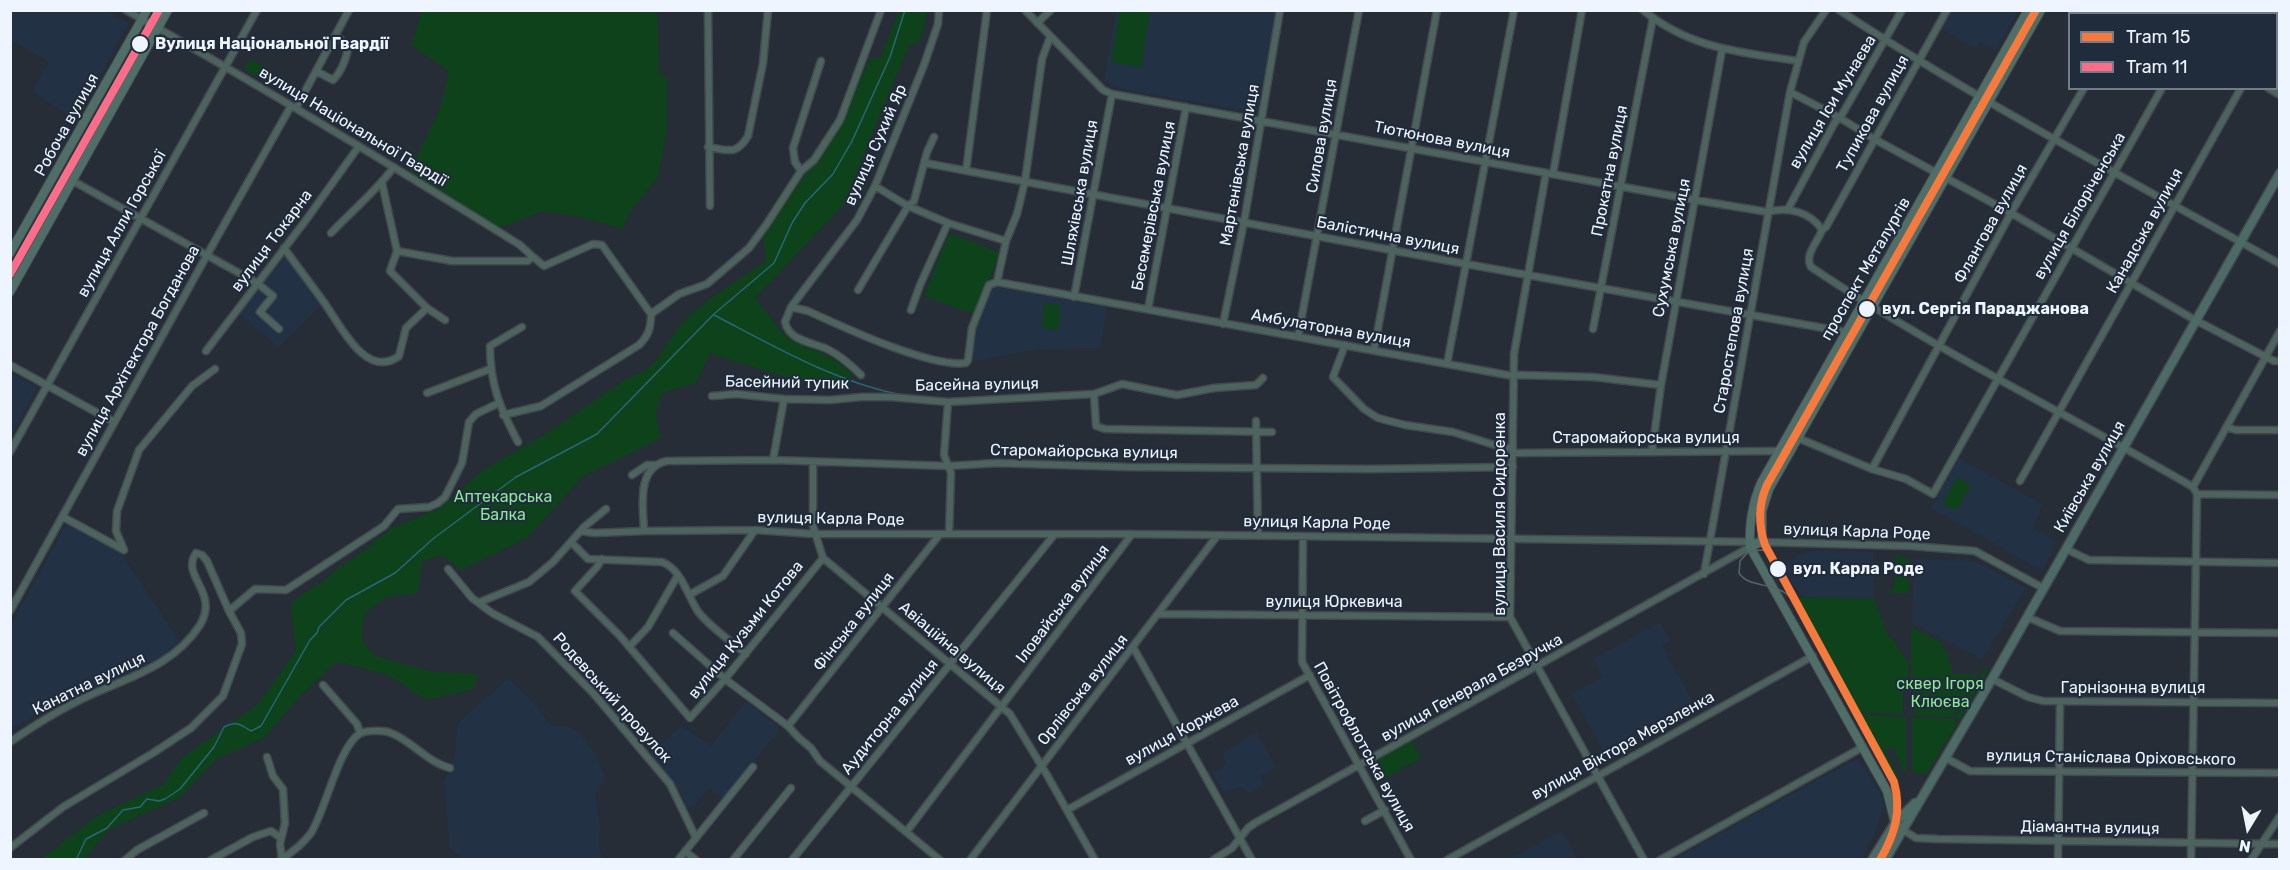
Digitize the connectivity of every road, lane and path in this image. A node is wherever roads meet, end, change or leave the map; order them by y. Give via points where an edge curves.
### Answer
1 (126, 10) edge
2 (147, 10) edge
3 (168, 10) edge
4 (257, 10) edge
5 (349, 10) edge
6 (708, 10) edge
7 (768, 10) edge
8 (881, 10) edge
9 (939, 10) edge
10 (987, 10) edge
11 (1025, 10) edge
12 (1051, 10) edge
13 (1280, 10) edge
14 (1359, 10) edge
15 (1437, 10) edge
16 (1514, 10) edge
17 (1582, 10) edge
18 (1643, 10) edge
19 (1826, 10) edge
20 (1839, 10) edge
21 (1902, 10) edge
22 (1947, 10) edge
23 (2028, 10) edge
24 (2041, 10) edge
25 (1653, 18) junction
26 (141, 19) junction
27 (1037, 23) junction
28 (158, 29) junction
29 (336, 34) junction
30 (1050, 37) junction
31 (1886, 41) junction
32 (1722, 50) junction
33 (1918, 60) junction
34 (821, 61) dead end
35 (1798, 61) junction
36 (226, 67) junction
37 (316, 71) junction
38 (2083, 90) edge
39 (2161, 90) edge
40 (2240, 90) edge
41 (1790, 92) junction
42 (1112, 94) junction
43 (1980, 96) junction
44 (1989, 101) junction
45 (293, 107) junction
46 (1186, 107) junction
47 (1840, 118) junction
48 (1262, 120) junction
49 (1336, 134) junction
50 (934, 136) dead end
51 (2056, 138) junction
52 (1874, 139) junction
53 (359, 146) junction
54 (708, 147) junction
55 (1411, 148) junction
56 (1484, 162) junction
57 (925, 163) junction
58 (394, 167) junction
59 (801, 171) junction
60 (966, 171) junction
61 (2115, 172) junction
62 (1549, 173) junction
63 (1936, 173) junction
64 (2280, 173) edge
65 (1945, 178) junction
66 (73, 181) junction
67 (1025, 181) junction
68 (382, 183) junction
69 (875, 186) junction
70 (1622, 186) junction
71 (1094, 194) junction
72 (1695, 200) junction
73 (2174, 205) junction
74 (710, 206) dead end
75 (908, 206) junction
76 (1167, 208) junction
77 (1788, 209) junction
78 (1768, 212) junction
79 (2010, 213) junction
80 (141, 218) junction
81 (1244, 222) junction
82 (948, 223) junction
83 (1822, 230) junction
84 (331, 233) dead end
85 (1317, 236) junction
86 (1006, 241) junction
87 (2240, 242) junction
88 (2071, 247) junction
89 (284, 248) junction
90 (1393, 249) junction
91 (397, 251) junction
92 (10, 253) edge
93 (207, 255) junction
94 (532, 256) junction
95 (1466, 264) junction
96 (2280, 264) edge
97 (1527, 275) junction
98 (2132, 281) junction
99 (997, 282) junction
100 (257, 283) junction
101 (1601, 288) junction
102 (858, 290) dead end
103 (10, 292) edge
104 (1074, 297) junction
105 (1864, 300) junction
106 (1676, 302) junction
107 (1873, 306) junction
108 (791, 307) junction
109 (427, 308) junction
110 (1148, 309) junction
111 (911, 310) dead end
112 (651, 314) junction
113 (1751, 314) junction
114 (445, 320) dead end
115 (2195, 320) junction
116 (1223, 324) junction
117 (522, 327) dead end
118 (279, 329) dead end
119 (1593, 329) dead end
120 (2280, 331) edge
121 (1846, 332) junction
122 (1298, 337) junction
123 (1346, 345) junction
124 (1940, 346) junction
125 (1374, 350) junction
126 (206, 351) dead end
127 (2265, 356) junction
128 (2280, 361) edge
129 (1447, 364) junction
130 (10, 365) edge
131 (215, 369) dead end
132 (490, 369) junction
133 (861, 375) dead end
134 (1513, 376) junction
135 (1263, 378) dead end
136 (1998, 380) junction
137 (47, 385) junction
138 (1661, 385) junction
139 (427, 393) dead end
140 (1094, 394) junction
141 (712, 396) dead end
142 (861, 397) joint
143 (784, 399) junction
144 (499, 402) junction
145 (948, 402) junction
146 (2057, 412) junction
147 (503, 415) junction
148 (1256, 421) dead end
149 (114, 422) junction
150 (2226, 427) junction
151 (2280, 430) edge
152 (1256, 432) junction
153 (1272, 432) dead end
154 (1798, 438) junction
155 (518, 442) dead end
156 (2124, 447) junction
157 (1513, 451) junction
158 (1652, 451) junction
159 (1727, 451) junction
160 (1779, 451) junction
161 (10, 452) edge
162 (773, 460) junction
163 (813, 462) junction
164 (656, 465) junction
165 (949, 466) junction
166 (1513, 467) junction
167 (1256, 468) junction
168 (1872, 469) junction
169 (632, 475) dead end
170 (2020, 481) dead end
171 (2193, 487) junction
172 (2197, 494) junction
173 (2280, 495) edge
174 (606, 509) dead end
175 (63, 517) junction
176 (756, 530) junction
177 (581, 531) junction
178 (644, 531) junction
179 (814, 534) junction
180 (940, 534) junction
181 (949, 534) junction
182 (1132, 534) junction
183 (1054, 535) junction
184 (1216, 536) junction
185 (1258, 536) junction
186 (1303, 537) junction
187 (1512, 539) junction
188 (1711, 541) junction
189 (571, 542) junction
190 (1761, 542) junction
191 (1750, 544) junction
192 (2066, 549) junction
193 (823, 558) junction
194 (602, 559) junction
195 (2197, 562) junction
196 (2280, 563) edge
197 (448, 569) dead end
198 (1704, 574) junction
199 (678, 576) junction
200 (2043, 588) junction
201 (689, 595) junction
202 (480, 602) junction
203 (883, 608) junction
204 (10, 611) edge
205 (229, 611) junction
206 (1158, 614) junction
207 (1303, 615) junction
208 (1510, 616) junction
209 (2027, 617) junction
210 (2195, 632) junction
211 (673, 633) dead end
212 (2280, 633) edge
213 (629, 647) junction
214 (1133, 647) junction
215 (746, 654) junction
216 (1813, 656) junction
217 (950, 664) junction
218 (1538, 667) junction
219 (1310, 675) junction
220 (1992, 679) junction
221 (726, 680) junction
222 (323, 685) dead end
223 (2060, 702) junction
224 (2194, 702) junction
225 (2280, 703) edge
226 (1003, 707) junction
227 (788, 726) junction
228 (360, 734) junction
229 (10, 742) edge
230 (1188, 743) junction
231 (1863, 747) junction
232 (267, 757) dead end
233 (1946, 758) junction
234 (1041, 765) junction
235 (1359, 765) junction
236 (753, 767) dead end
237 (450, 768) dead end
238 (2060, 771) junction
239 (2194, 772) junction
240 (2280, 773) edge
241 (1598, 776) junction
242 (852, 786) junction
243 (791, 788) dead end
244 (1923, 795) junction
245 (1067, 810) junction
246 (1385, 810) junction
247 (204, 813) dead end
248 (2280, 816) edge
249 (1365, 821) dead end
250 (1894, 823) junction
251 (1902, 830) junction
252 (907, 831) junction
253 (281, 838) junction
254 (696, 838) junction
255 (1240, 840) junction
256 (2058, 841) junction
257 (2191, 843) junction
258 (2261, 843) junction
259 (2280, 844) edge
260 (10, 848) edge
261 (686, 851) junction
262 (281, 859) edge
263 (126, 860) edge
264 (210, 860) edge
265 (679, 860) edge
266 (696, 860) edge
267 (733, 860) edge
268 (792, 860) edge
269 (940, 860) edge
270 (970, 860) edge
271 (1095, 860) edge
272 (1213, 860) edge
273 (1252, 860) edge
274 (1411, 860) edge
275 (1447, 860) edge
276 (1644, 860) edge
277 (1660, 860) edge
278 (1872, 860) edge
279 (1885, 860) edge
280 (2058, 860) edge
281 (2192, 860) edge
282 (2251, 860) edge

1 - 26 street, вулиця Національної Гвардії
2 - 26 main road, Робоча вулиця
3 - 28 main road, Робоча вулиця
4 - 36 street, вулиця Алли Горської
5 - 29 street, вулиця Архітектора Богданова
6 - 54 street
7 - 54 street via 763,63 748,136 736,150
8 - 59 street via 840,120 814,160
9 - 69 street, вулиця Сухий Яр via 924,65
10 - 60 street
11 - 27 street
12 - 27 street
13 - 48 street, Мартенівська вулиця
14 - 49 street, Силова вулиця
15 - 55 street
16 - 56 street
17 - 62 street, вулиця Василя Сидоренка
18 - 25 street
19 - 35 street, Старостепова вулиця via 1804,42
20 - 31 street
21 - 31 street, вулиця Іси Мунаєва
22 - 33 street, Тупикова вулиця
23 - 43 main road, проспект Металургів
24 - 44 main road, проспект Металургів
25 - 32 street via 1695,42
25 - 70 street, Прокатна вулиця
26 - 28 street, вулиця Національної Гвардії
26 - 92 main road, Робоча вулиця
27 - 30 street
28 - 36 street, вулиця Національної Гвардії
28 - 66 main road, Робоча вулиця
29 - 37 street, вулиця Архітектора Богданова
29 - 37 street via 348,47 346,59 333,80
30 - 42 street via 1102,90
30 - 67 street via 1042,59
31 - 33 street
31 - 47 street, вулиця Іси Мунаєва
32 - 35 street
32 - 72 street, Сухумська вулиця
33 - 43 street
33 - 52 street, Тупикова вулиця
34 - 59 street via 792,148
35 - 41 street, Старостепова вулиця
36 - 45 street, вулиця Національної Гвардії
36 - 80 street, вулиця Алли Горської
37 - 45 street, вулиця Архітектора Богданова
38 - 51 street, Флангова вулиця
39 - 61 street, вулиця Білоріченська
40 - 73 street, Канадська вулиця
41 - 47 street
41 - 78 street, Старостепова вулиця
42 - 46 street, Тютюнова вулиця
42 - 71 street, Шляхівська вулиця
43 - 44 street
43 - 63 main road, проспект Металургів
44 - 51 street
44 - 65 main road, проспект Металургів
45 - 53 street, вулиця Національної Гвардії
45 - 93 street, вулиця Архітектора Богданова
46 - 48 street, Тютюнова вулиця
46 - 76 street, Бесемерівська вулиця
47 - 52 street
47 - 77 street, вулиця Іси Мунаєва
48 - 49 street, Тютюнова вулиця
48 - 81 street, Мартенівська вулиця
49 - 55 street, Тютюнова вулиця
49 - 85 street, Силова вулиця
50 - 57 street
51 - 61 street
51 - 79 street, Флангова вулиця
52 - 63 street
52 - 83 street, Тупикова вулиця
53 - 58 street, вулиця Національної Гвардії
53 - 89 street, вулиця Токарна
54 - 74 street
55 - 56 street, Тютюнова вулиця
55 - 90 street
56 - 62 street, Тютюнова вулиця
56 - 95 street
57 - 60 street, Балістична вулиця
57 - 75 street via 914,201
58 - 68 street
58 - 94 street, вулиця Національної Гвардії
59 - 112 street via 749,248 707,284 679,294
60 - 67 street, Балістична вулиця
61 - 73 street
61 - 88 street, вулиця Білоріченська
62 - 70 street, Тютюнова вулиця
62 - 97 street, вулиця Василя Сидоренка
63 - 65 street
63 - 105 main road, проспект Металургів
64 - 87 highway, Київська вулиця
65 - 79 street
65 - 107 main road, проспект Металургів
66 - 80 street
66 - 103 main road, Робоча вулиця
67 - 71 street, Балістична вулиця
67 - 86 street
68 - 84 street
68 - 91 street
69 - 75 street
69 - 108 street, вулиця Сухий Яр via 857,220
70 - 72 street, Тютюнова вулиця
70 - 101 street, Прокатна вулиця
71 - 76 street, Балістична вулиця
71 - 104 street, Шляхівська вулиця
72 - 78 street, Тютюнова вулиця
72 - 106 street, Сухумська вулиця
73 - 87 street
73 - 98 street, Канадська вулиця
75 - 82 street
75 - 102 street
76 - 81 street, Балістична вулиця
76 - 110 street, Бесемерівська вулиця
77 - 78 street, Тютюнова вулиця
77 - 83 street via 1813,220
78 - 113 street, Старостепова вулиця
79 - 88 street
79 - 124 street, Флангова вулиця
80 - 93 street
80 - 137 street, вулиця Алли Горської
81 - 85 street, Балістична вулиця
81 - 116 street, Мартенівська вулиця
82 - 86 street
82 - 111 street
83 - 105 street, Тупикова вулиця via 1809,257 1811,267
85 - 90 street, Балістична вулиця
85 - 122 street, Силова вулиця
86 - 99 street
87 - 96 street
87 - 115 highway, Київська вулиця
88 - 98 street
88 - 136 street, вулиця Білоріченська
89 - 100 street, вулиця Токарна
89 - 109 street via 354,348 364,356 388,362 399,356 406,328
90 - 95 street, Балістична вулиця
90 - 125 street
91 - 94 street via 452,261 528,261
91 - 109 street via 390,271
93 - 100 street
93 - 149 street, вулиця Архітектора Богданова
94 - 112 street via 544,266 593,244 602,245
95 - 97 street, Балістична вулиця
95 - 129 street
97 - 101 street, Балістична вулиця
97 - 134 street, вулиця Василя Сидоренка
98 - 115 street
98 - 146 street, Канадська вулиця
99 - 104 street, Амбулаторна вулиця
99 - 108 street via 990,285 972,328 968,360 958,364 912,353
100 - 118 street via 273,296 260,312
100 - 126 street, вулиця Токарна
101 - 106 street, Балістична вулиця
101 - 119 street, Прокатна вулиця
104 - 110 street, Амбулаторна вулиця
105 - 107 street, Тупикова вулиця
105 - 121 main road, проспект Металургів
106 - 113 street, Балістична вулиця
106 - 138 street, Сухумська вулиця
107 - 124 street, Тупикова вулиця
107 - 154 main road, проспект Металургів
108 - 133 street via 785,322 790,333 835,354
109 - 114 street
110 - 116 street, Амбулаторна вулиця
112 - 147 street via 651,327 639,345 549,402
113 - 121 street, Балістична вулиця
113 - 159 street, Старостепова вулиця
115 - 127 street
115 - 156 highway, Київська вулиця
116 - 122 street, Амбулаторна вулиця
117 - 132 street via 490,346
120 - 127 street
121 - 160 main road, проспект Металургів
122 - 123 street, Амбулаторна вулиця
123 - 125 street, Амбулаторна вулиця
123 - 157 street, Старомайорська вулиця via 1333,377 1364,409 1389,422 1453,432
124 - 136 street, Тупикова вулиця
124 - 168 street, Флангова вулиця
125 - 129 street, Амбулаторна вулиця
127 - 128 street
127 - 150 street
129 - 134 street, Амбулаторна вулиця
130 - 137 street
131 - 175 street via 192,386 139,450 117,512 117,531 124,550
132 - 139 street
132 - 144 street
134 - 138 street, Амбулаторна вулиця via 1593,377
134 - 157 street, вулиця Василя Сидоренка
135 - 140 street, Басейна вулиця via 1256,385 1177,395 1122,384
136 - 146 street, Тупикова вулиця
136 - 168 street, вулиця Білоріченська via 1933,494 1906,479
137 - 149 street
137 - 161 street, вулиця Алли Горської
138 - 158 street, Сухумська вулиця
140 - 145 street, Басейна вулиця
140 - 152 street via 1099,428
141 - 143 street, Басейний тупик
142 - 143 street, Басейний тупик
142 - 145 street, Басейна вулиця
143 - 162 street
144 - 147 street
144 - 205 street via 469,422 462,463 438,503 398,509 384,526 286,590 255,589
145 - 165 street via 944,455
146 - 156 street, Тупикова вулиця
146 - 170 street, Канадська вулиця
147 - 155 street
148 - 152 street
149 - 175 street, вулиця Архітектора Богданова
150 - 151 street
150 - 171 street
152 - 153 street
152 - 167 street
154 - 168 street
154 - 190 main road, проспект Металургів via 1764,502
156 - 171 street, Тупикова вулиця
156 - 192 highway, Київська вулиця
157 - 158 street, Старомайорська вулиця
157 - 166 street, вулиця Василя Сидоренка
158 - 159 street, Старомайорська вулиця
159 - 160 street, Старомайорська вулиця
159 - 188 street, Старостепова вулиця
160 - 191 main road, проспект Металургів via 1754,498
162 - 163 street, Старомайорська вулиця
162 - 164 street, Старомайорська вулиця via 667,461
163 - 165 street, Старомайорська вулиця
163 - 179 street, Авіаційна вулиця
164 - 169 street, Старомайорська вулиця via 647,465
164 - 178 street via 644,483
165 - 167 street, Старомайорська вулиця via 998,463
165 - 181 street
166 - 167 street, Старомайорська вулиця
166 - 187 street, вулиця Василя Сидоренка
167 - 185 street
171 - 172 street
172 - 173 street
172 - 195 street
174 - 177 street
175 - 204 street, вулиця Архітектора Богданова
176 - 178 street, вулиця Карла Роде
176 - 179 street, вулиця Карла Роде
176 - 201 street via 723,576
177 - 178 street, вулиця Карла Роде
177 - 189 street
179 - 180 street, вулиця Карла Роде
179 - 193 street, Авіаційна вулиця
180 - 181 street, вулиця Карла Роде
180 - 203 street, Фінська вулиця
181 - 183 street, вулиця Карла Роде
182 - 183 street, вулиця Карла Роде
182 - 184 street, вулиця Карла Роде
182 - 226 street, Іловайська вулиця
183 - 217 street, Аудиторна вулиця
184 - 185 street, вулиця Карла Роде
184 - 206 street, Орлівська вулиця
185 - 186 street, вулиця Карла Роде
186 - 187 street, вулиця Карла Роде
186 - 207 street, Повітрофлотська вулиця
187 - 188 street, вулиця Карла Роде
187 - 208 street, вулиця Василя Сидоренка
188 - 191 street, вулиця Карла Роде
188 - 198 street, Старостепова вулиця
189 - 194 street via 588,559
189 - 202 street via 529,582
190 - 191 main road
190 - 200 street, вулиця Карла Роде via 1976,551
191 - 198 street, вулиця Генерала Безручка
191 - 216 main road
192 - 195 street via 2089,560
192 - 200 highway, Київська вулиця
193 - 203 street, Авіаційна вулиця
193 - 215 street, вулиця Кузьми Котова
194 - 199 street via 662,562 670,565
194 - 213 street via 575,591
195 - 196 street
195 - 210 street
197 - 202 street, Родевський провулок
198 - 218 street, вулиця Генерала Безручка
199 - 201 street
199 - 213 street via 648,627
200 - 209 highway, Київська вулиця
201 - 215 street via 698,612
202 - 254 street, Родевський провулок via 492,613 538,637 594,694 670,784
203 - 217 street, Авіаційна вулиця
203 - 227 street, Фінська вулиця
205 - 229 street, Канатна вулиця via 207,561 196,553 191,568 206,598 206,611 201,624 183,645 153,668 69,706
205 - 260 street via 241,633 242,644 223,696 191,728 63,807
206 - 207 street, вулиця Юркевича
206 - 214 street, Орлівська вулиця
207 - 208 street, вулиця Юркевича
207 - 219 street, Повітрофлотська вулиця via 1302,662
208 - 218 street, вулиця Василя Сидоренка
209 - 210 street via 2060,631
209 - 220 highway, Київська вулиця
210 - 212 street
210 - 224 street
211 - 221 street
213 - 221 street, вулиця Кузьми Котова via 690,718
214 - 230 street
214 - 234 street, Орлівська вулиця
215 - 221 street, вулиця Кузьми Котова
216 - 231 main road
216 - 241 street, вулиця Віктора Мерзленка
217 - 226 street, Авіаційна вулиця
217 - 242 street, Аудиторна вулиця
218 - 235 street, вулиця Генерала Безручка
218 - 241 street, вулиця Василя Сидоренка
219 - 230 street, вулиця Коржева
219 - 235 street, Повітрофлотська вулиця
220 - 223 street, Гарнізонна вулиця via 2028,698
220 - 233 highway, Київська вулиця
221 - 227 street
222 - 228 street via 357,723
223 - 224 street, Гарнізонна вулиця
223 - 238 street
224 - 225 street, Гарнізонна вулиця
224 - 239 street
226 - 234 street, Авіаційна вулиця
226 - 252 street, Іловайська вулиця
227 - 242 street via 820,761
228 - 237 street via 390,733
228 - 262 street via 348,747 312,831 299,848
230 - 245 street, вулиця Коржева
230 - 255 street
231 - 250 main road via 1887,791
231 - 277 street
232 - 253 street via 273,776 283,789 285,823
233 - 238 street, вулиця Станіслава Оріховського via 1970,771
233 - 244 highway, Київська вулиця
234 - 245 street, Авіаційна вулиця
234 - 270 street, Орлівська вулиця
235 - 246 street, Повітрофлотська вулиця
235 - 255 street, вулиця Генерала Безручка via 1255,823
236 - 254 street
238 - 239 street, вулиця Станіслава Оріховського
238 - 256 street
239 - 240 street, вулиця Станіслава Оріховського
239 - 257 street
241 - 275 street, вулиця Віктора Мерзленка
241 - 276 street, вулиця Василя Сидоренка
242 - 252 street
242 - 268 street, Аудиторна вулиця
243 - 267 street
244 - 250 highway, Київська вулиця
244 - 251 highway, Київська вулиця
245 - 271 street, Авіаційна вулиця
246 - 249 street
246 - 274 street, Повітрофлотська вулиця
247 - 263 street
248 - 258 street
250 - 251 main road
250 - 278 highway, Київська вулиця
251 - 256 street, Діамантна вулиця via 1916,838
251 - 279 highway, Київська вулиця
252 - 269 street
253 - 262 street
253 - 264 street via 271,831 262,833
254 - 261 street
255 - 272 street, вулиця Генерала Безручка
255 - 273 street
256 - 257 street, Діамантна вулиця
256 - 280 street
257 - 258 street, Діамантна вулиця
257 - 281 street
258 - 259 street, Діамантна вулиця
258 - 282 street
261 - 265 street
261 - 266 street

